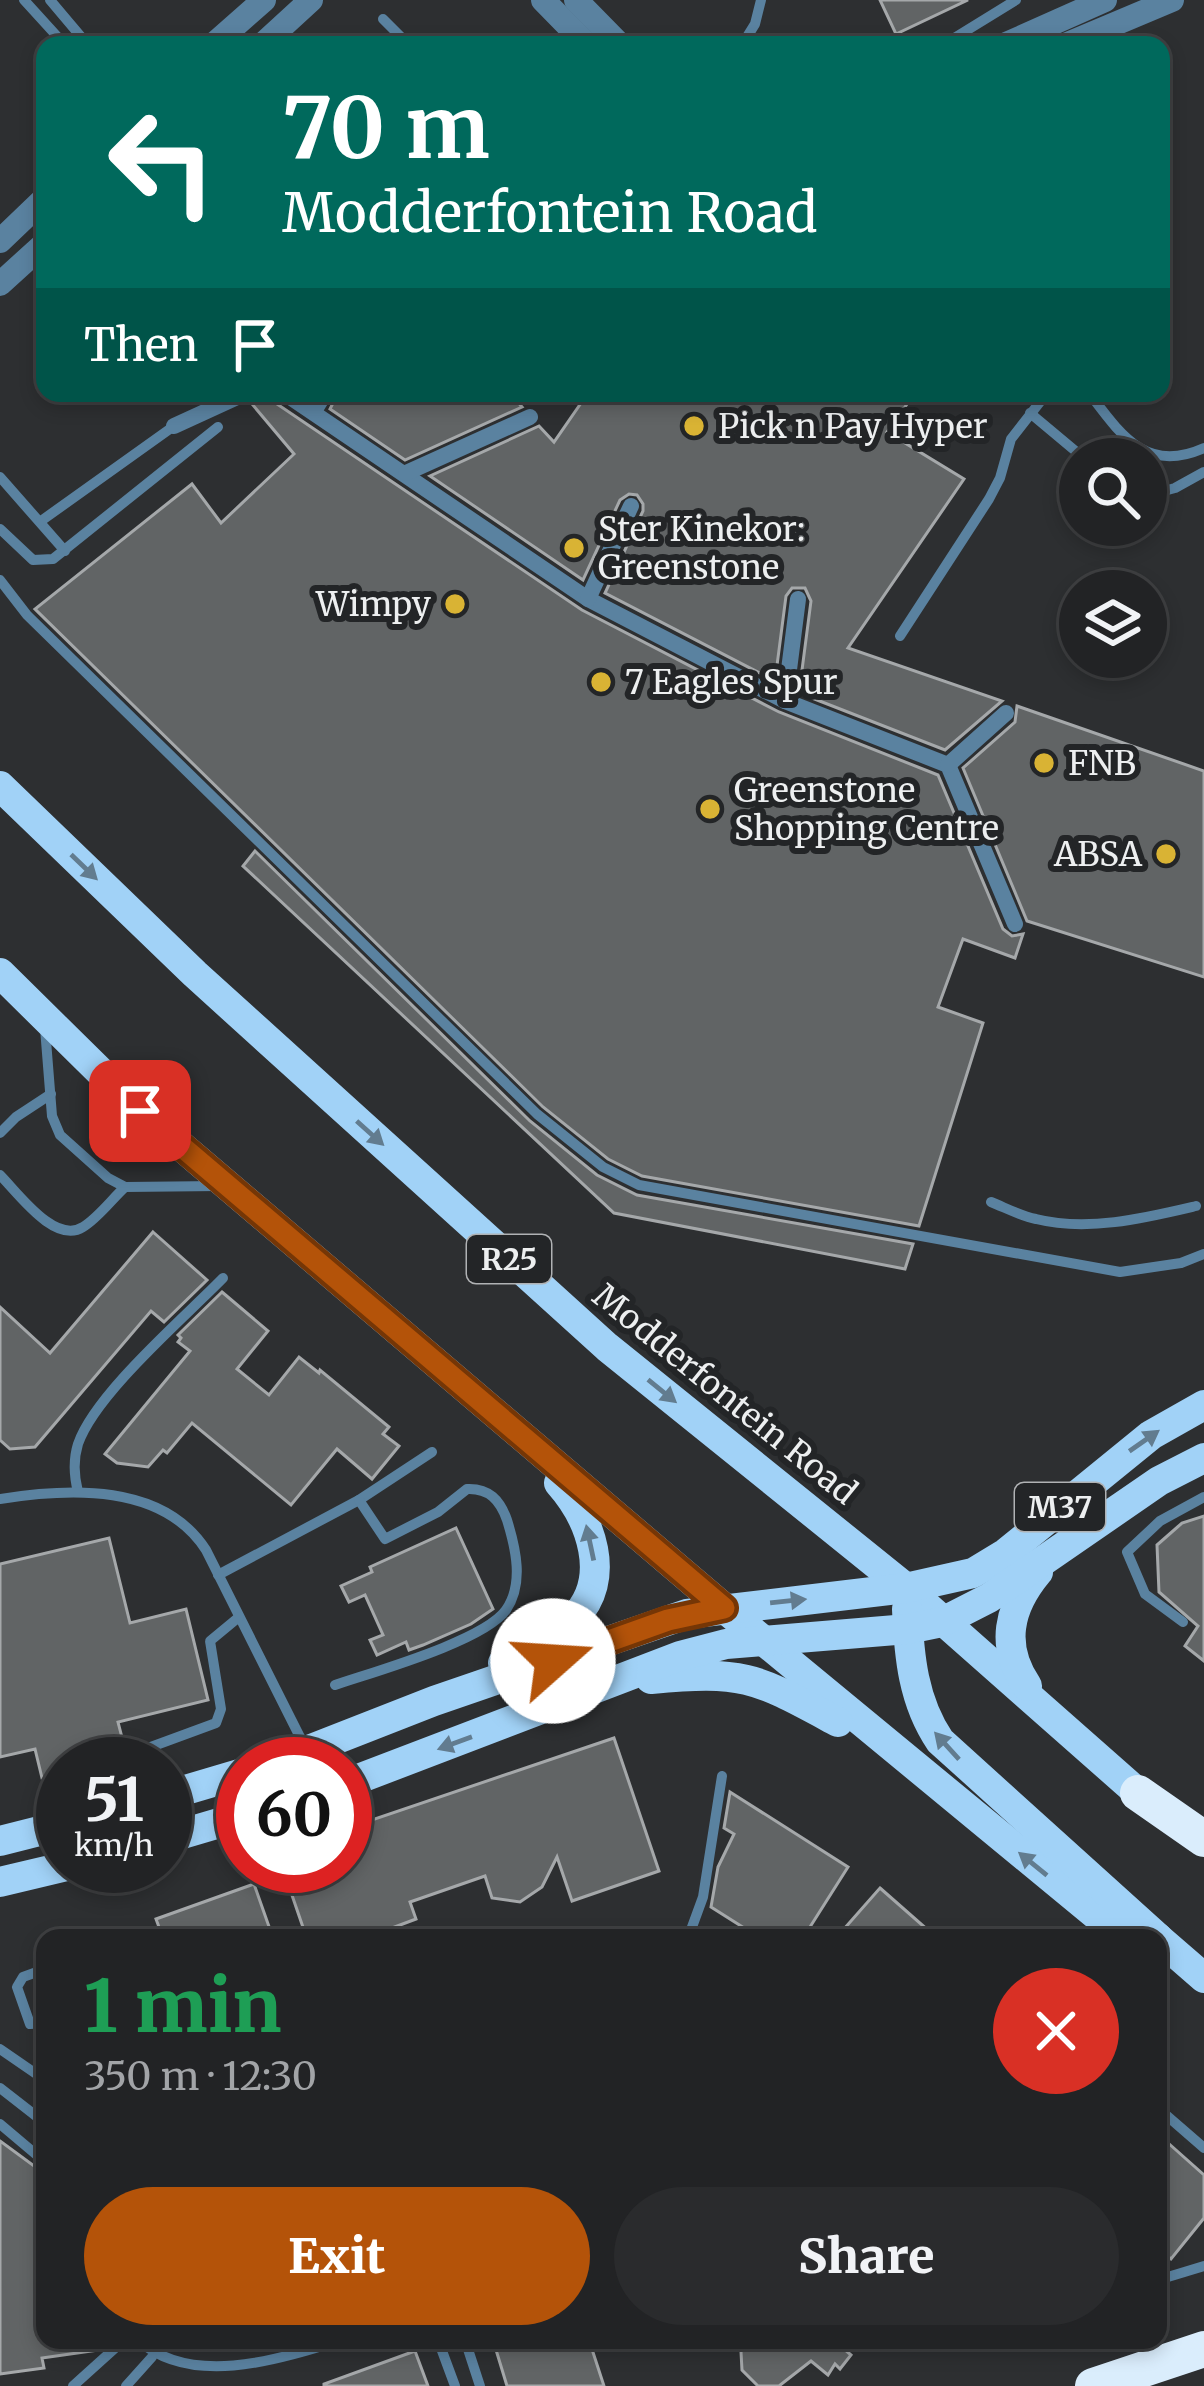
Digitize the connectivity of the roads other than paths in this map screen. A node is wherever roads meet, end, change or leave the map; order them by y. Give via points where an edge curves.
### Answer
1 (24, 0) edge
2 (50, 0) edge
3 (264, 0) edge
4 (311, 0) edge
5 (543, 0) edge
6 (576, 0) edge
7 (761, 0) edge
8 (1016, 0) edge
9 (1105, 0) edge
10 (1172, 0) edge
11 (383, 19) dead end
12 (754, 24) junction
13 (56, 36) edge
14 (80, 36) edge
15 (223, 36) edge
16 (272, 36) edge
17 (401, 36) edge
18 (578, 36) edge
19 (611, 36) edge
20 (747, 36) edge
21 (753, 36) edge
22 (958, 36) edge
23 (1024, 36) edge
24 (1086, 36) edge
25 (36, 207) edge
26 (0, 241) edge
27 (36, 251) edge
28 (0, 284) edge
29 (227, 402) edge
30 (299, 402) edge
31 (320, 402) edge
32 (1039, 402) edge
33 (1096, 402) edge
34 (314, 411) junction
35 (1030, 413) junction
36 (530, 417) dead end
37 (174, 427) joint
38 (218, 427) dead end
39 (1060, 438) edge
40 (1204, 448) edge
41 (1204, 472) edge
42 (406, 473) junction
43 (0, 477) edge
44 (1167, 490) edge
45 (631, 506) dead end
46 (41, 521) junction
47 (0, 529) edge
48 (65, 551) junction
49 (0, 580) edge
50 (588, 599) junction
51 (798, 599) dead end
52 (900, 636) dead end
53 (785, 701) junction
54 (1006, 713) dead end
55 (948, 765) junction
56 (0, 786) edge
57 (1015, 924) dead end
58 (0, 973) edge
59 (43, 1015) junction
60 (51, 1094) junction
61 (0, 1133) edge
62 (0, 1175) edge
63 (229, 1186) junction
64 (125, 1187) junction
65 (992, 1202) dead end
66 (1196, 1206) dead end
67 (1204, 1254) edge
68 (1181, 1263) junction
69 (1204, 1264) edge
70 (223, 1278) dead end
71 (432, 1359) junction
72 (1204, 1405) edge
73 (432, 1452) dead end
74 (1204, 1458) edge
75 (78, 1492) junction
76 (1204, 1498) edge
77 (0, 1499) edge
78 (359, 1500) junction
79 (1058, 1550) junction
80 (218, 1575) junction
81 (906, 1588) junction
82 (724, 1608) junction
83 (239, 1617) junction
84 (942, 1622) junction
85 (1183, 1622) dead end
86 (908, 1629) junction
87 (765, 1642) junction
88 (621, 1682) junction
89 (335, 1685) dead end
90 (434, 1700) junction
91 (1040, 1706) junction
92 (177, 1737) edge
93 (299, 1737) edge
94 (354, 1737) edge
95 (897, 1753) junction
96 (372, 1774) edge
97 (722, 1776) dead end
98 (1138, 1792) junction
99 (36, 1832) edge
100 (1204, 1839) edge
101 (0, 1841) edge
102 (1204, 1850) edge
103 (36, 1873) edge
104 (0, 1882) edge
105 (691, 1929) edge
106 (1113, 1929) edge
107 (1148, 1929) edge
108 (1167, 1946) edge
109 (36, 1972) edge
110 (1167, 1973) edge
111 (1204, 1978) edge
112 (1204, 2003) edge
113 (36, 2024) edge
114 (0, 2050) edge
115 (36, 2074) edge
116 (0, 2088) edge
117 (36, 2115) edge
118 (1167, 2116) edge
119 (0, 2124) edge
120 (1204, 2148) edge
121 (36, 2154) edge
122 (1204, 2266) edge
123 (1167, 2277) edge
124 (114, 2349) edge
125 (145, 2349) edge
126 (287, 2349) edge
127 (312, 2349) edge
128 (441, 2349) edge
129 (468, 2349) edge
130 (1204, 2349) edge
131 (290, 2356) junction
132 (152, 2357) junction
133 (1204, 2370) edge
134 (73, 2386) edge
135 (126, 2386) edge
136 (455, 2386) edge
137 (480, 2386) edge
138 (1093, 2386) edge
139 (1155, 2386) edge

1 - 13 lane
2 - 14 lane
3 - 15 street
4 - 16 street
5 - 18 street
6 - 19 street
7 - 12 lane
8 - 22 lane
9 - 23 street
10 - 24 street
11 - 17 lane
12 - 20 lane
12 - 21 lane
25 - 26 street
27 - 28 street
29 - 37 street
30 - 34 street
31 - 34 street
32 - 35 lane
33 - 40 lane via 1146,452 1183,457
34 - 42 street
35 - 39 lane
35 - 52 lane via 1010,439 989,499
36 - 42 street
37 - 46 lane
38 - 48 lane
41 - 44 lane
42 - 50 street
43 - 46 lane
45 - 50 street
46 - 48 lane
47 - 48 lane via 33,560
49 - 68 lane via 520,1097 603,1167 639,1184 1120,1272
50 - 53 street
51 - 53 street
53 - 55 street
54 - 55 street
55 - 57 street
56 -> 81 main road, Modderfontein Road / R25 via 607,1347
58 - 59 main road
59 - 60 lane
59 - 63 main road
60 - 61 lane
60 - 64 lane via 59,1135
62 - 64 lane via 66,1231 81,1230
63 - 64 lane
63 - 71 main road
65 - 66 lane via 1036,1220 1083,1223
67 - 68 lane
68 - 69 lane
70 - 75 lane via 89,1423 75,1460
71 - 82 main road
90 -> 71 main road via 574,1618 595,1558 568,1492
81 -> 72 main road, M37 via 992,1562 1151,1435
73 - 78 lane
74 - 79 main road, M37
75 - 77 lane
75 - 80 lane via 177,1516
76 - 85 lane via 1160,1521 1127,1552 1145,1594
78 - 80 lane
78 - 89 lane via 385,1539 467,1489 489,1492 508,1523 517,1582 506,1609 483,1627
79 - 84 main road, M37
79 - 91 main road via 1024,1589 1009,1637 1015,1668
80 - 83 lane
82 -> 81 main road, M37
81 - 84 main road, Modderfontein Road / R25
81 - 86 main road
82 - 87 main road
82 - 90 main road, M37
83 - 92 lane via 210,1641 221,1709 215,1723
83 - 93 lane
84 - 86 main road, M37
84 - 91 main road, Modderfontein Road / R25
86 - 87 main road, M37
107 -> 86 main road via 940,1741 917,1691
87 - 88 main road, M37 via 680,1656
87 - 95 main road
88 - 95 main road via 708,1673 752,1678
88 -> 96 main road, M37
90 - 94 main road, M37
91 - 98 main road, Modderfontein Road / R25
106 -> 95 main road
97 - 105 lane
98 - 100 highway
98 - 102 main road, Modderfontein Road / R25
99 - 101 main road
103 - 104 main road
108 - 111 main road
109 - 113 lane via 17,1987
110 - 112 main road
114 - 115 lane
116 - 117 lane
118 - 120 lane
119 - 121 lane
122 - 123 lane
124 - 134 lane
125 - 132 lane
126 - 131 lane
127 - 131 lane
128 - 136 lane
129 - 137 lane
130 - 138 highway
131 - 132 lane via 214,2380 178,2375
132 - 135 lane
133 - 139 highway

